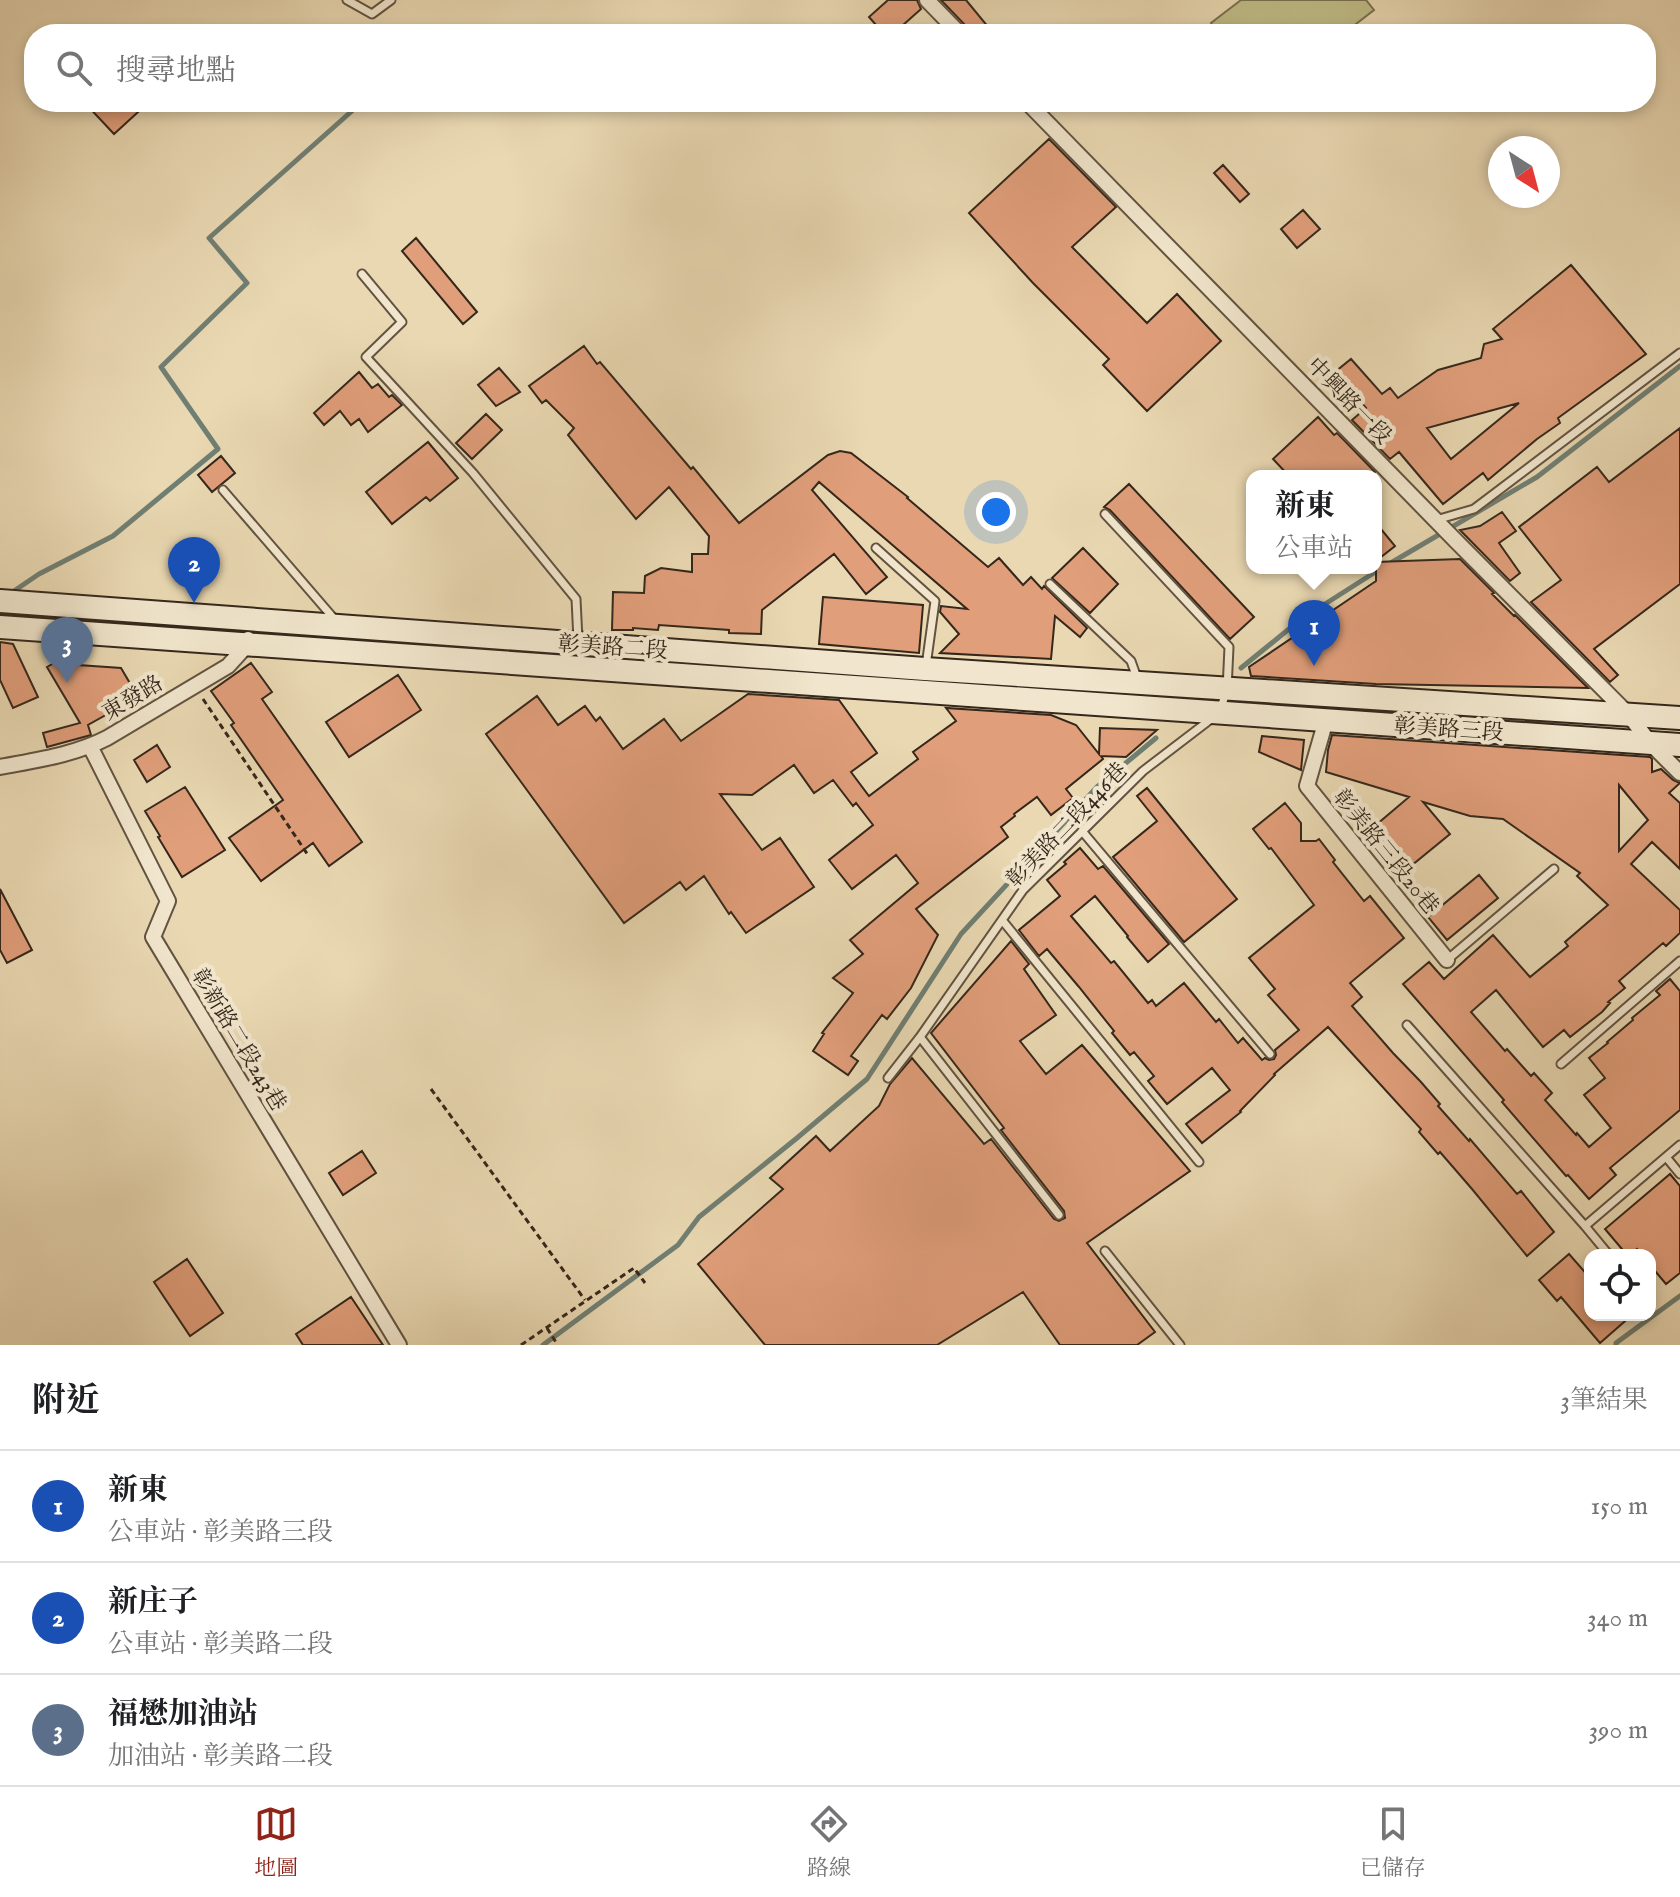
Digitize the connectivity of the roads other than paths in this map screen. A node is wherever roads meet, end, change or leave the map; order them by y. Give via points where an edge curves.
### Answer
1 (347, 0) edge
2 (391, 0) edge
3 (927, 0) edge
4 (950, 24) edge
5 (1037, 112) edge
6 (362, 274) dead end
7 (1680, 353) edge
8 (223, 490) dead end
9 (1105, 514) dead end
10 (1436, 520) junction
11 (876, 548) dead end
12 (1050, 584) dead end
13 (0, 601) edge
14 (251, 618) junction
15 (340, 625) junction
16 (0, 627) edge
17 (578, 643) junction
18 (248, 644) junction
19 (730, 655) junction
20 (925, 669) junction
21 (727, 679) junction
22 (1139, 683) junction
23 (1227, 690) junction
24 (1219, 713) junction
25 (1680, 718) edge
26 (1326, 720) junction
27 (1640, 729) junction
28 (1680, 745) edge
29 (90, 746) junction
30 (0, 767) edge
31 (1680, 773) edge
32 (1082, 831) junction
33 (1554, 869) dead end
34 (1002, 920) junction
35 (1447, 960) joint
36 (1680, 961) edge
37 (1407, 1025) dead end
38 (920, 1037) junction
39 (1270, 1054) dead end
40 (1561, 1064) dead end
41 (888, 1078) dead end
42 (1680, 1145) edge
43 (1666, 1157) junction
44 (1199, 1162) dead end
45 (1680, 1174) edge
46 (1059, 1215) dead end
47 (1585, 1226) junction
48 (1604, 1249) edge
49 (1105, 1251) dead end
50 (399, 1345) edge
51 (1180, 1345) edge

1 - 2 lane via 372,14
3 - 4 street
5 - 10 street, 中興路一段
6 - 17 lane via 402,322 366,357 473,473 576,599
7 - 10 lane via 1474,509
8 - 15 lane
9 - 23 lane via 1229,647
10 - 27 street, 中興路一段
11 - 20 lane via 935,601
12 - 22 lane via 1131,661
13 - 14 main road, 彰美路二段
14 - 15 main road, 彰美路二段
14 - 18 street
15 - 17 main road, 彰美路二段
16 - 18 main road, 彰美路二段
17 - 19 main road, 彰美路二段
18 - 21 main road, 彰美路二段
18 - 29 street, 東發路 via 228,666
19 - 20 main road, 彰美路二段
19 - 21 main road
20 - 22 main road, 彰美路二段
21 - 24 main road, 彰美路二段
22 - 23 main road, 彰美路二段
23 - 24 lane
23 - 27 main road, 彰美路三段
24 - 26 main road, 彰美路三段
24 - 32 lane, 彰美路二段446巷 via 1143,771
25 - 27 main road, 彰美路三段
26 - 27 main road, 彰美路三段
26 - 35 street, 彰美路三段20巷 via 1307,786
27 - 28 main road, 彰美路三段
27 - 31 street, 中興路一段
29 - 30 street, 東發路
29 - 50 street, 彰新路二段243巷 via 168,901 153,937
32 - 34 lane, 彰美路二段446巷 via 1023,890
32 - 39 lane
33 - 35 lane
34 - 38 lane, 彰美路二段446巷
34 - 44 lane
36 - 40 lane
37 - 47 lane
38 - 41 lane, 彰美路二段446巷
38 - 46 lane
42 - 43 lane
43 - 45 lane
43 - 47 lane
47 - 48 lane
49 - 51 lane

